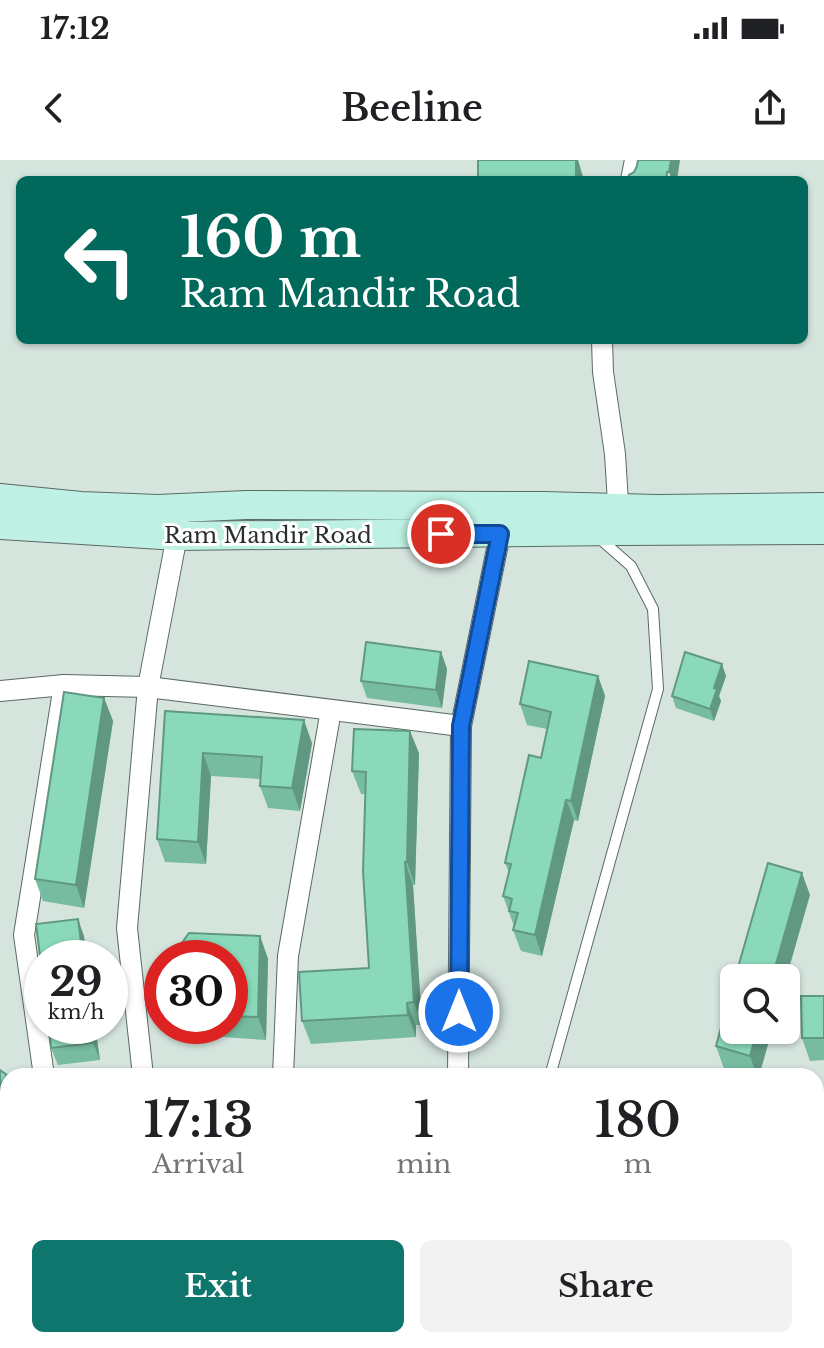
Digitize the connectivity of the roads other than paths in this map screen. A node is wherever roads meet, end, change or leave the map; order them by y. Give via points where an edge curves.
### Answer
1 (602, 344) edge
2 (0, 498) edge
3 (824, 507) edge
4 (182, 508) junction
5 (500, 520) junction
6 (610, 524) junction
7 (0, 525) edge
8 (824, 530) edge
9 (178, 536) junction
10 (64, 685) junction
11 (148, 687) junction
12 (0, 691) edge
13 (331, 710) junction
14 (461, 726) junction
15 (43, 1068) edge
16 (142, 1068) edge
17 (283, 1068) edge
18 (458, 1068) edge
19 (552, 1068) edge

1 - 6 street via 615,454
2 - 4 main road
3 - 6 main road
4 - 5 main road via 246,505
4 - 9 street
5 - 6 main road
5 - 9 main road, Ram Mandir Road
5 - 14 street
6 - 8 main road
6 - 19 lane via 653,609 658,689
7 - 9 main road, Ram Mandir Road
9 - 11 street
10 - 11 street
10 - 12 street
10 - 15 street via 24,935
11 - 13 street
11 - 16 street via 127,928
13 - 14 street
13 - 17 street via 288,956
14 - 18 street

